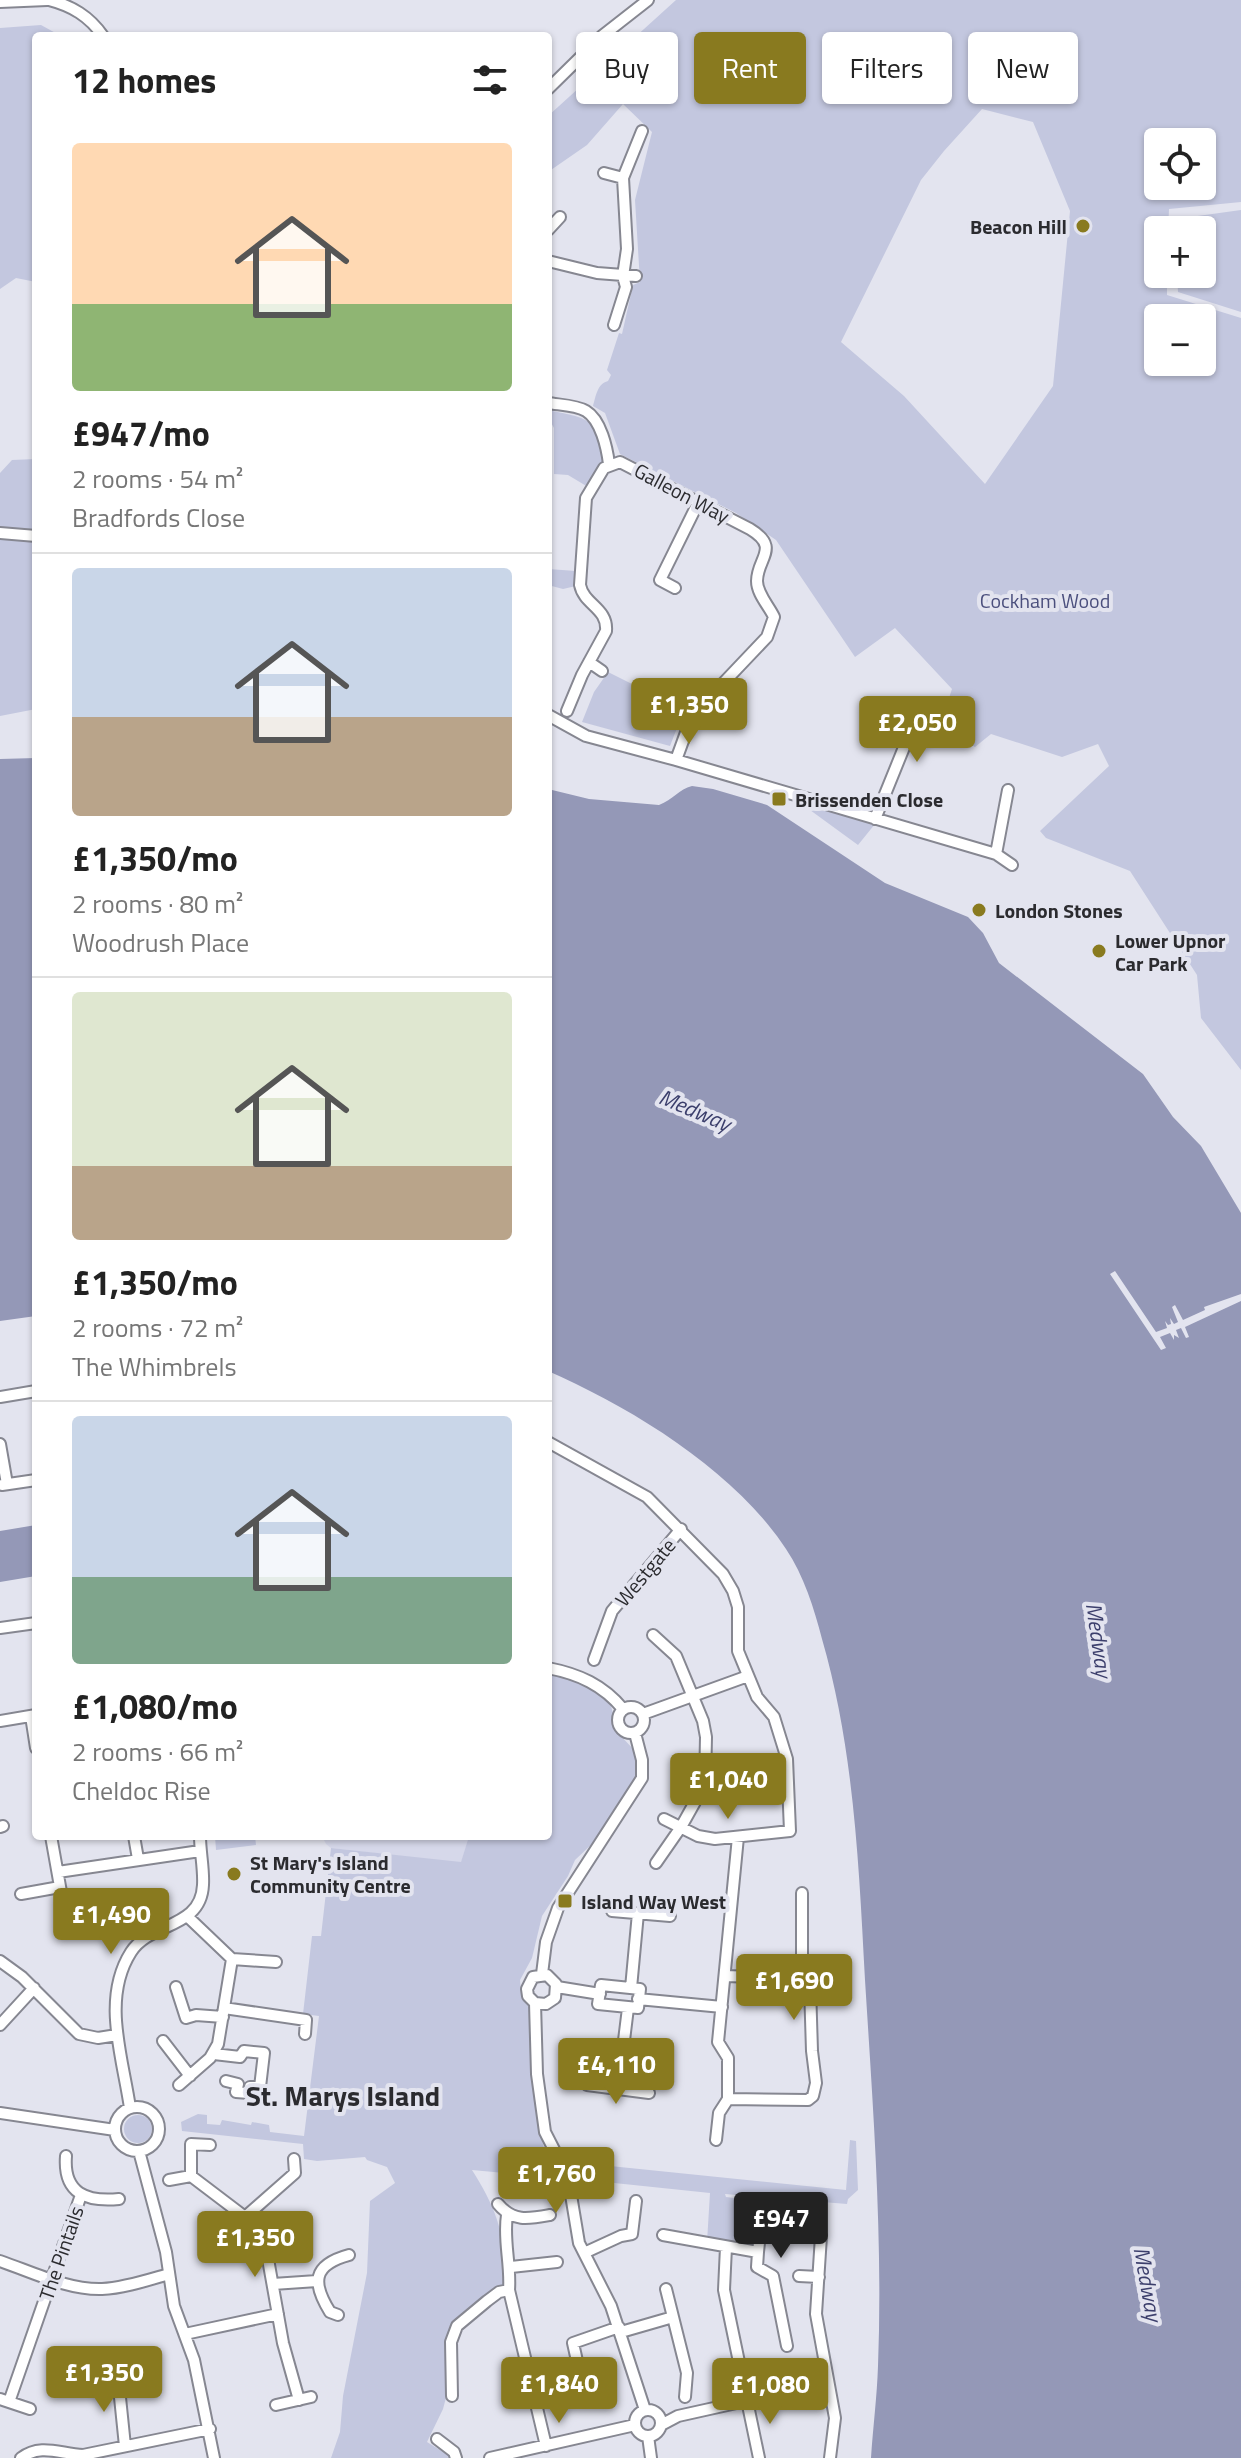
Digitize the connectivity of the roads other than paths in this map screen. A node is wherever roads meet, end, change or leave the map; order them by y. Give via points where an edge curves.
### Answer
1 (48, 0) edge
2 (648, 0) edge
3 (0, 2) edge
4 (99, 32) edge
5 (552, 85) edge
6 (642, 131) dead end
7 (604, 173) dead end
8 (623, 178) junction
9 (560, 217) dead end
10 (552, 226) edge
11 (552, 262) edge
12 (623, 276) junction
13 (636, 276) dead end
14 (614, 325) dead end
15 (552, 404) edge
16 (609, 464) junction
17 (698, 503) junction
18 (0, 533) edge
19 (32, 536) edge
20 (675, 588) dead end
21 (589, 662) junction
22 (602, 671) dead end
23 (567, 711) dead end
24 (892, 714) dead end
25 (552, 717) edge
26 (676, 760) junction
27 (1008, 790) dead end
28 (875, 819) junction
29 (996, 854) junction
30 (1012, 865) dead end
31 (32, 1392) edge
32 (0, 1397) edge
33 (0, 1444) edge
34 (552, 1444) edge
35 (32, 1481) edge
36 (4, 1485) edge
37 (681, 1529) junction
38 (32, 1624) edge
39 (0, 1628) edge
40 (653, 1635) dead end
41 (594, 1660) dead end
42 (552, 1669) edge
43 (748, 1676) junction
44 (693, 1696) junction
45 (623, 1709) junction
46 (643, 1714) junction
47 (32, 1716) edge
48 (0, 1721) edge
49 (635, 1733) junction
50 (664, 1819) dead end
51 (681, 1827) junction
52 (738, 1837) junction
53 (52, 1840) edge
54 (135, 1840) edge
55 (200, 1840) edge
56 (200, 1851) junction
57 (138, 1859) junction
58 (656, 1863) dead end
59 (58, 1872) junction
60 (60, 1887) junction
61 (802, 1893) dead end
62 (21, 1894) dead end
63 (612, 1911) dead end
64 (638, 1913) junction
65 (670, 1916) dead end
66 (188, 1917) junction
67 (118, 1929) dead end
68 (232, 1959) junction
69 (0, 1961) edge
70 (276, 1962) dead end
71 (802, 1971) junction
72 (542, 1974) junction
73 (725, 1976) junction
74 (176, 1987) dead end
75 (557, 1987) junction
76 (34, 1988) junction
77 (631, 1988) junction
78 (600, 1994) junction
79 (638, 1999) junction
80 (535, 2003) junction
81 (722, 2007) junction
82 (628, 2008) junction
83 (223, 2012) junction
84 (0, 2025) edge
85 (305, 2034) dead end
86 (117, 2035) junction
87 (163, 2041) dead end
88 (214, 2054) junction
89 (190, 2076) junction
90 (226, 2081) dead end
91 (179, 2085) dead end
92 (587, 2085) dead end
93 (618, 2089) junction
94 (649, 2093) dead end
95 (728, 2099) junction
96 (130, 2108) junction
97 (0, 2113) edge
98 (115, 2130) junction
99 (716, 2140) dead end
100 (210, 2145) dead end
101 (139, 2151) junction
102 (66, 2156) dead end
103 (294, 2159) dead end
104 (191, 2176) junction
105 (169, 2180) dead end
106 (81, 2195) junction
107 (119, 2199) dead end
108 (636, 2201) dead end
109 (498, 2204) dead end
110 (507, 2215) junction
111 (550, 2215) dead end
112 (245, 2217) junction
113 (760, 2233) dead end
114 (663, 2235) dead end
115 (821, 2236) dead end
116 (726, 2247) junction
117 (758, 2252) junction
118 (584, 2253) junction
119 (349, 2255) dead end
120 (0, 2261) edge
121 (557, 2262) dead end
122 (511, 2267) junction
123 (169, 2274) junction
124 (799, 2276) dead end
125 (819, 2277) junction
126 (51, 2278) junction
127 (317, 2281) junction
128 (273, 2284) junction
129 (666, 2289) dead end
130 (509, 2290) junction
131 (278, 2314) junction
132 (338, 2315) dead end
133 (673, 2317) junction
134 (620, 2329) junction
135 (185, 2334) junction
136 (787, 2346) dead end
137 (130, 2375) dead end
138 (118, 2378) junction
139 (102, 2381) dead end
140 (827, 2383) junction
141 (583, 2388) dead end
142 (452, 2396) dead end
143 (685, 2397) dead end
144 (747, 2400) junction
145 (4, 2401) edge
146 (276, 2405) dead end
147 (30, 2409) dead end
148 (645, 2410) junction
149 (660, 2420) junction
150 (635, 2425) junction
151 (210, 2429) junction
152 (648, 2436) junction
153 (437, 2439) dead end
154 (125, 2446) junction
155 (546, 2446) junction
156 (21, 2458) edge
157 (214, 2458) edge
158 (456, 2458) edge
159 (490, 2458) edge
160 (651, 2458) edge
161 (759, 2458) edge
162 (830, 2458) edge

1 - 3 street
1 - 4 street via 81,12
2 - 5 street
6 - 8 street
7 - 8 street
8 - 12 street
9 - 10 street
11 - 12 street
12 - 13 street
12 - 14 street via 626,287
15 - 16 street via 587,411 598,427
16 - 17 street, Galleon Way via 629,465
16 - 21 street, Galleon Way via 586,498 582,525 581,594 607,623
17 - 20 street via 660,580
17 - 26 street, Galleon Way via 763,540 766,558 757,581 774,617 767,637 690,719
18 - 19 street
21 - 22 street
21 - 23 street, Galleon Way
24 - 28 street via 907,740
25 - 26 street via 586,736
26 - 28 street
27 - 29 street
28 - 29 street
29 - 30 street
31 - 32 street
33 - 36 street
34 - 37 street via 647,1497
35 - 36 street
37 - 41 street, Westgate via 612,1611
37 - 43 street via 733,1591 738,1651
38 - 39 street
40 - 44 street via 676,1656
42 - 45 street via 586,1679
43 - 44 street
43 - 52 street via 774,1717 787,1759 790,1831
44 - 46 street
44 - 51 street via 706,1737 705,1784
45 - 46 street via 635,1707
45 - 49 street via 618,1725
46 - 49 street via 642,1728
47 - 48 street
49 - 72 street via 642,1778 558,1908
50 - 51 street
51 - 52 street via 698,1836
51 - 58 street
52 - 73 street
53 - 59 street
54 - 57 street
55 - 56 street
56 - 57 street
56 - 66 street via 203,1885
57 - 59 street
59 - 60 street
60 - 62 street
60 - 67 street via 66,1920 98,1918
61 - 71 street
63 - 64 street
64 - 65 street
64 - 77 street
66 - 68 street
66 - 86 street via 142,1940 130,1953 115,2005
68 - 70 street
68 - 83 street
69 - 76 street
71 - 73 street
71 - 95 street via 810,1986 813,2096
72 - 75 street
72 - 80 street via 527,1986
73 - 81 street
74 - 83 street via 186,2018
75 - 78 street
75 - 80 street via 551,2002
76 - 84 street
76 - 86 street via 79,2034
77 - 78 street via 601,1985
77 - 79 street via 640,1989
78 - 82 street via 598,2004
79 - 81 street
79 - 82 street via 638,2008
80 - 118 street via 542,2114 551,2147 568,2177 574,2226
81 - 95 street via 718,2042 728,2058
82 - 93 street
83 - 85 street via 306,2020
83 - 88 street
86 - 96 street
87 - 89 street
88 - 89 street
88 - 90 street via 264,2053 265,2087 236,2092 238,2084
89 - 91 street
92 - 93 street
93 - 94 street
95 - 99 street via 719,2113
96 - 98 street via 119,2117
96 - 101 street via 151,2112 158,2125 152,2145
97 - 98 street
98 - 101 street via 120,2143
100 - 104 street via 191,2144
101 - 123 street
102 - 106 street, The Pintails via 69,2179
103 - 112 street via 295,2173
104 - 105 street
104 - 112 street
106 - 107 street, The Pintails via 99,2201
106 - 126 street, The Pintails
108 - 118 street via 632,2234
109 - 110 street
110 - 111 street
110 - 122 street
112 - 128 street via 260,2238
113 - 117 street
114 - 116 street
115 - 125 street
116 - 117 street
116 - 144 street via 724,2290
117 - 136 street via 757,2267 773,2276
118 - 134 street
119 - 127 street via 326,2264
120 - 126 street
121 - 122 street
122 - 130 street
123 - 126 street via 106,2289
123 - 135 street
124 - 125 street
125 - 140 street via 816,2314
126 - 145 street, The Pintails
127 - 128 street
127 - 132 street via 330,2312
128 - 131 street
129 - 133 street
130 - 142 street via 499,2292 457,2326 451,2342
130 - 155 street
131 - 135 street
131 - 146 street via 305,2398
133 - 134 street
133 - 143 street via 687,2373
134 - 141 street via 573,2343
134 - 148 street
135 - 151 street
137 - 138 street
138 - 139 street
138 - 154 street
140 - 144 street
140 - 162 street via 835,2418
144 - 149 street
144 - 161 street
145 - 147 street, The Pintails
148 - 149 street via 654,2410
148 - 150 street
149 - 152 street via 655,2434
150 - 152 street
150 - 155 street
151 - 154 street
151 - 157 street
152 - 160 street
153 - 158 street
154 - 156 street via 83,2455 32,2451
155 - 159 street

